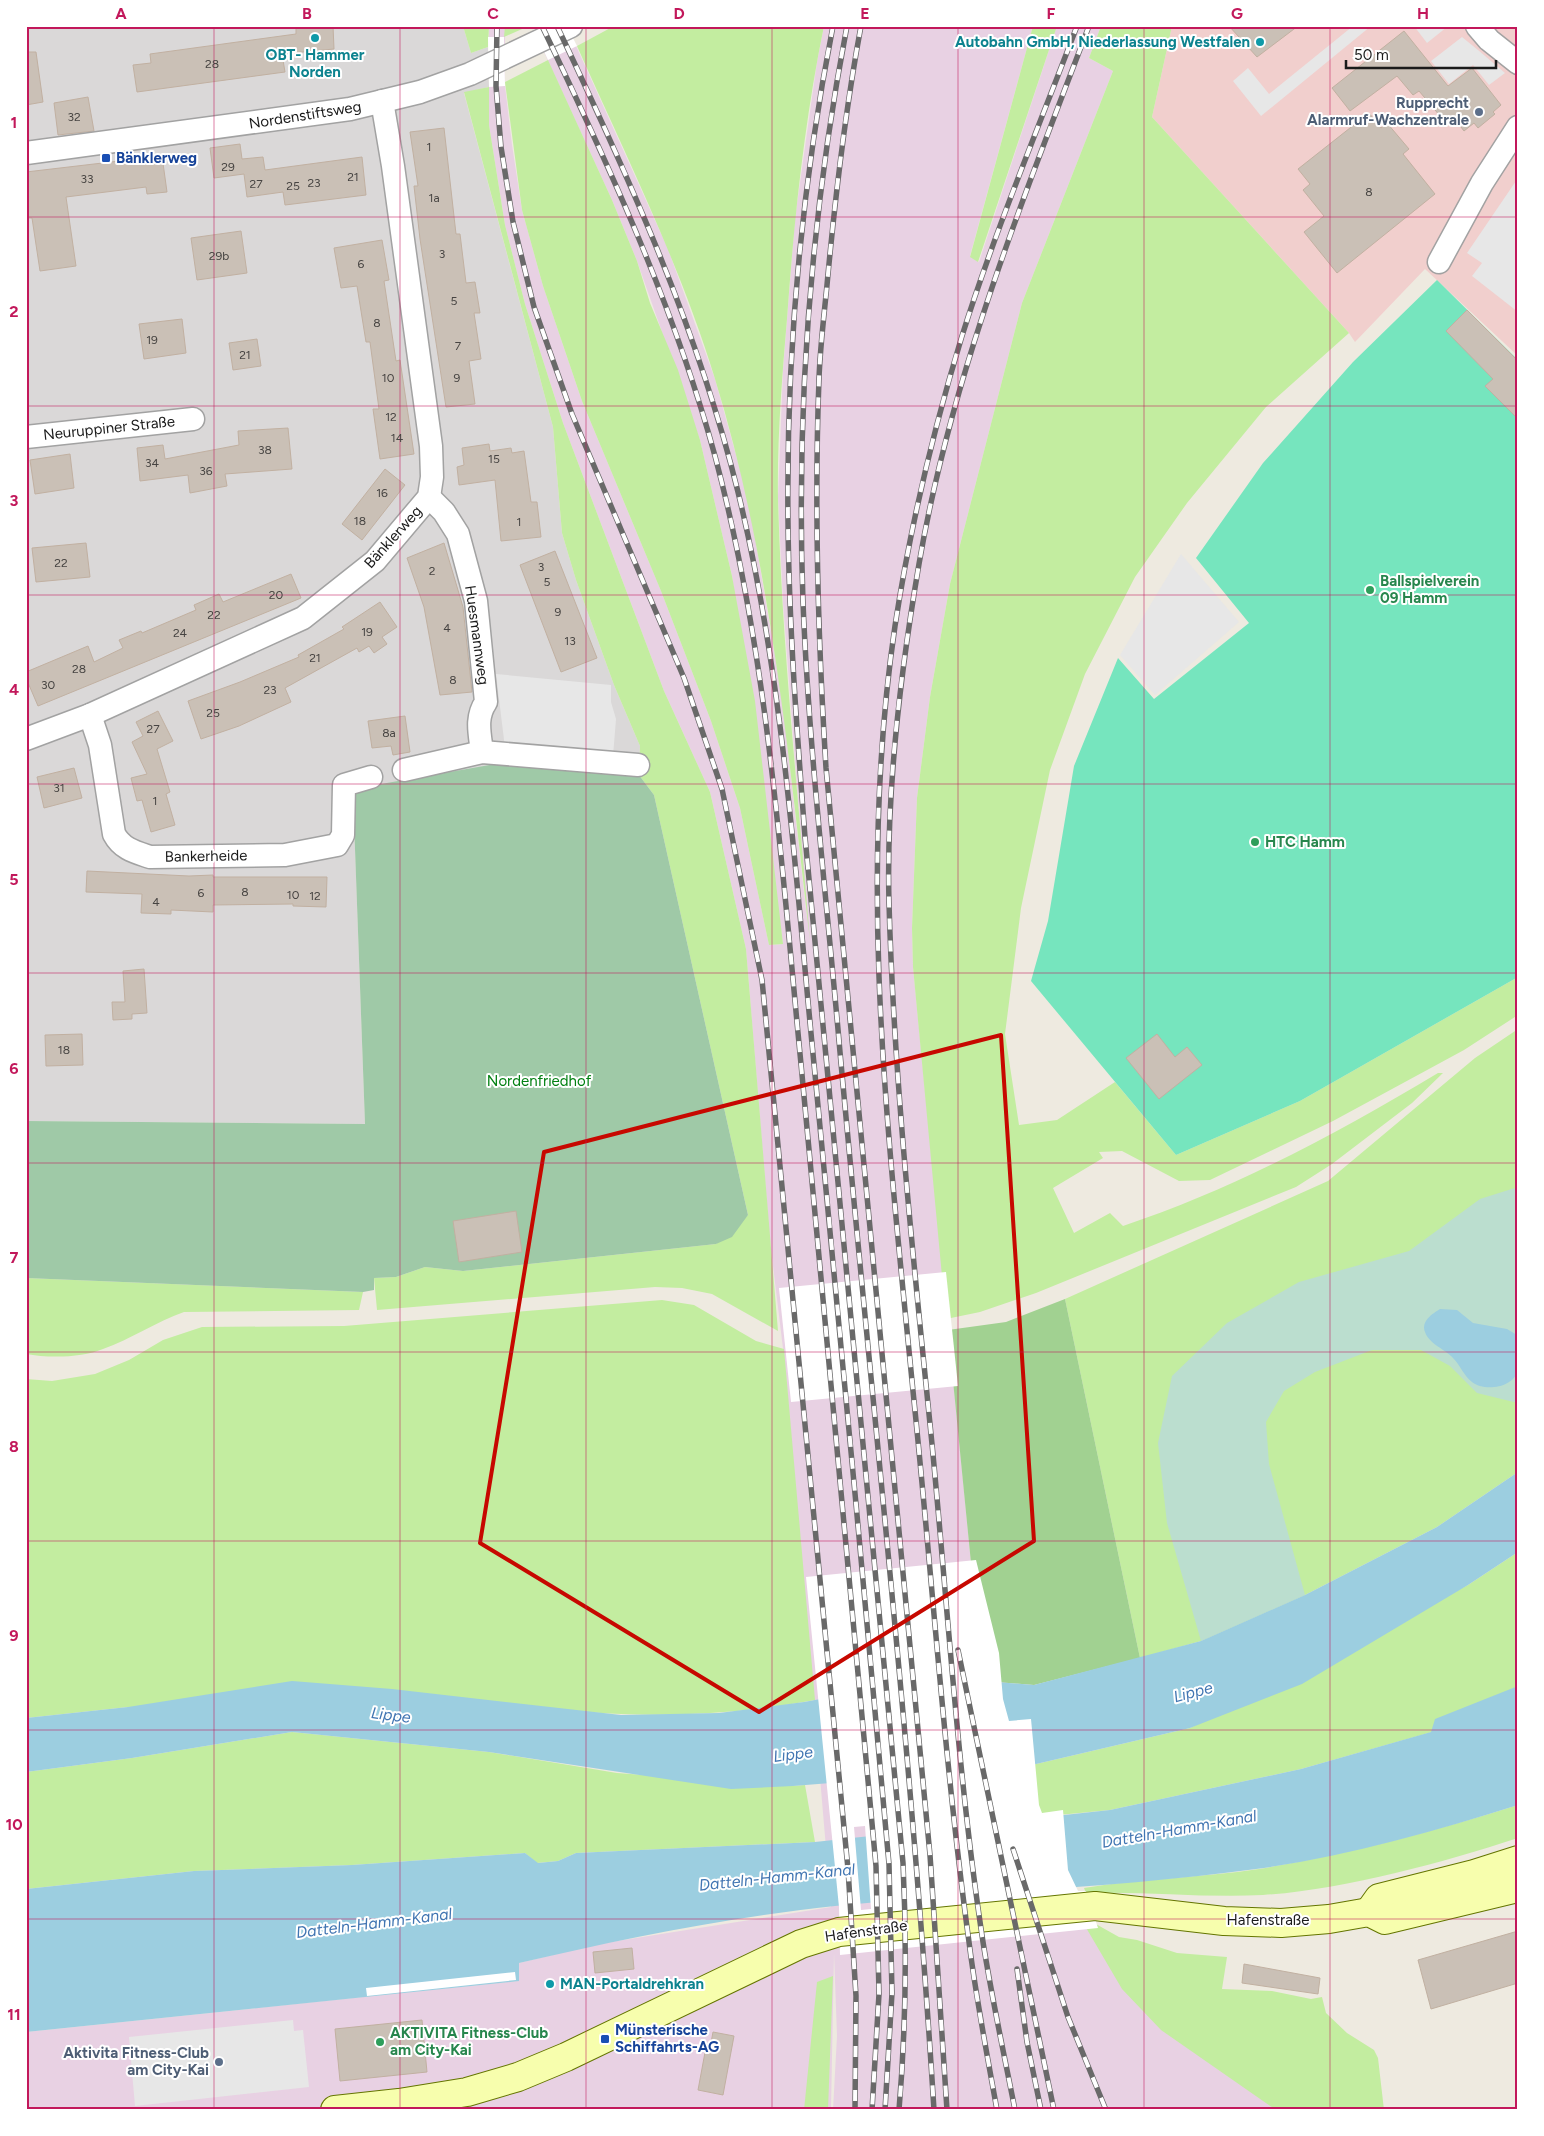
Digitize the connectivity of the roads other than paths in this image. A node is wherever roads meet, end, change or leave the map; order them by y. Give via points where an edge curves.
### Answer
1 (571, 26) edge
2 (1477, 26) edge
3 (1518, 63) edge
4 (382, 101) junction
5 (1518, 127) edge
6 (26, 153) edge
7 (1439, 262) dead end
8 (193, 419) dead end
9 (26, 437) edge
10 (429, 497) junction
11 (90, 715) junction
12 (26, 739) edge
13 (482, 752) junction
14 (638, 766) dead end
15 (404, 770) dead end
16 (371, 777) dead end
17 (1518, 1860) edge
18 (1518, 1888) edge
19 (1368, 1912) junction
20 (335, 2110) edge

1 - 4 street, Nordenstiftsweg via 470,74 420,92
2 - 3 street via 1488,40
4 - 6 street, Nordenstiftsweg via 312,115
4 - 10 street, Bänklerweg via 431,446
5 - 7 street via 1482,183
8 - 9 street, Neuruppiner Straße
10 - 11 street, Bänklerweg via 375,561 304,618
10 - 13 street, Huesmannweg via 444,512 458,534 476,601 486,702 480,710 479,719
11 - 12 street, Bänklerweg
11 - 16 street, Bankerheide via 100,745 114,834 132,851 150,857 285,855 337,845 343,835 344,785
13 - 14 street
13 - 15 street
17 - 19 main road via 1379,1898
18 - 19 main road, Hafenstraße via 1385,1920
19 - 20 main road, Hafenstraße via 1329,1919 1224,1921 1095,1906 831,1934 801,1944 518,2077 458,2093

